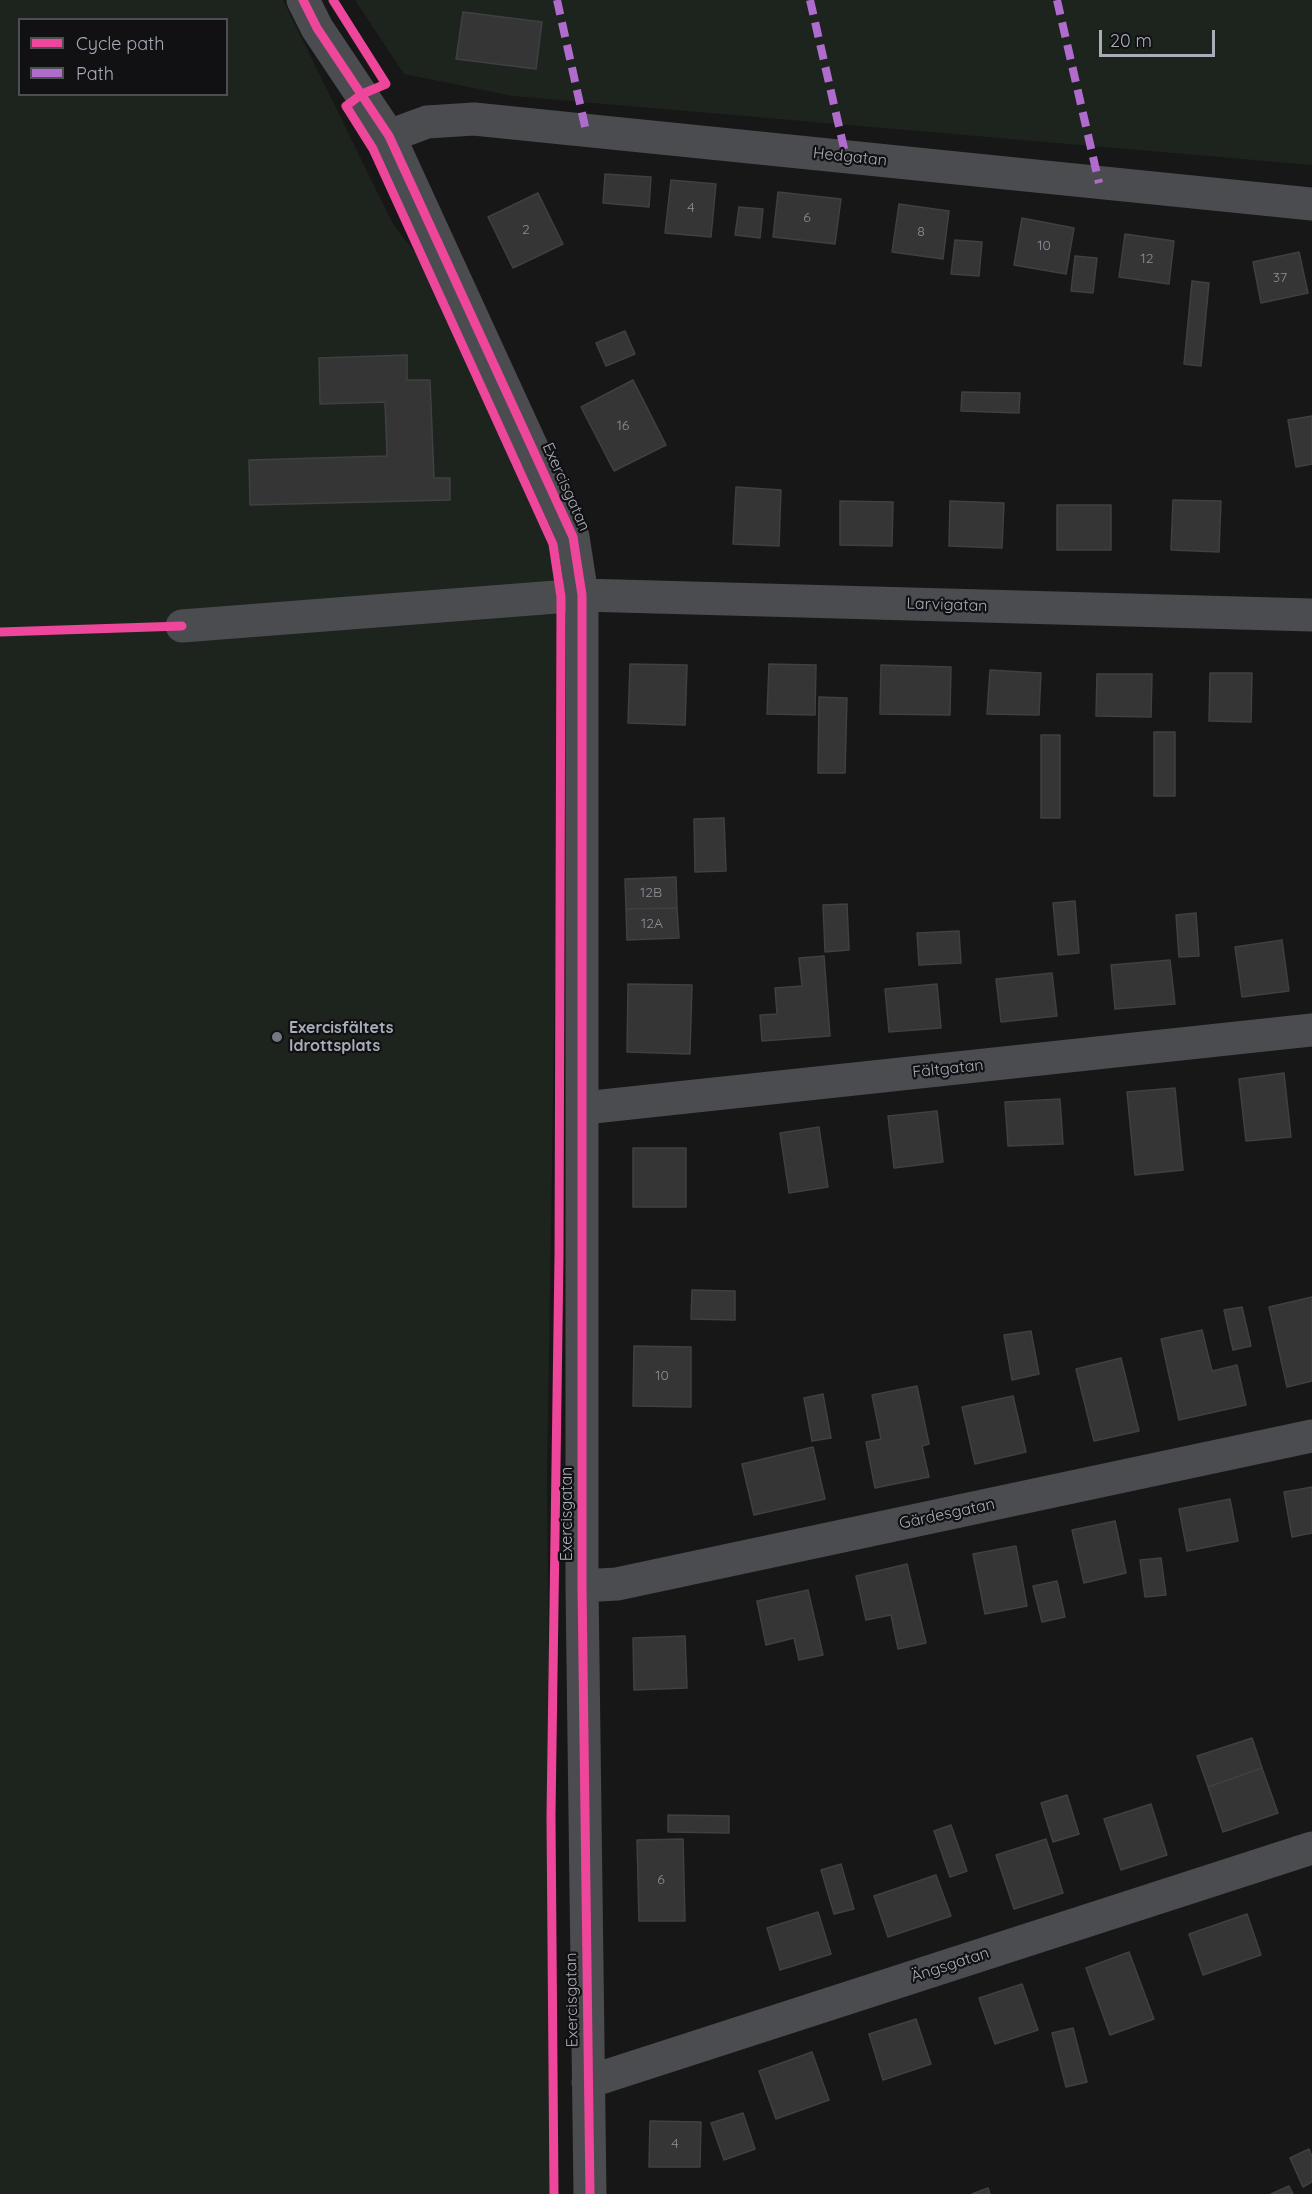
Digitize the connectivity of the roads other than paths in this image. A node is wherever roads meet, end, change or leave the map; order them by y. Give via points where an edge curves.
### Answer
1 (303, 0) edge
2 (389, 136) junction
3 (1312, 204) edge
4 (582, 595) junction
5 (1312, 615) edge
6 (182, 626) dead end
7 (1312, 1030) edge
8 (584, 1108) junction
9 (1312, 1436) edge
10 (582, 1586) junction
11 (1312, 1848) edge
12 (588, 2082) junction
13 (590, 2194) edge

1 - 2 street, Exercisgatan via 317,28
2 - 3 street, Hedgatan via 427,122 474,119
2 - 4 street, Exercisgatan via 573,537
4 - 5 street, Larvigatan
4 - 6 street, Larvigatan
4 - 8 street, Exercisgatan
7 - 8 street, Fältgatan
8 - 10 street, Exercisgatan
9 - 10 street, Gärdesgatan via 617,1584
10 - 12 street, Exercisgatan
11 - 12 street, Ängsgatan
12 - 13 street, Exercisgatan

